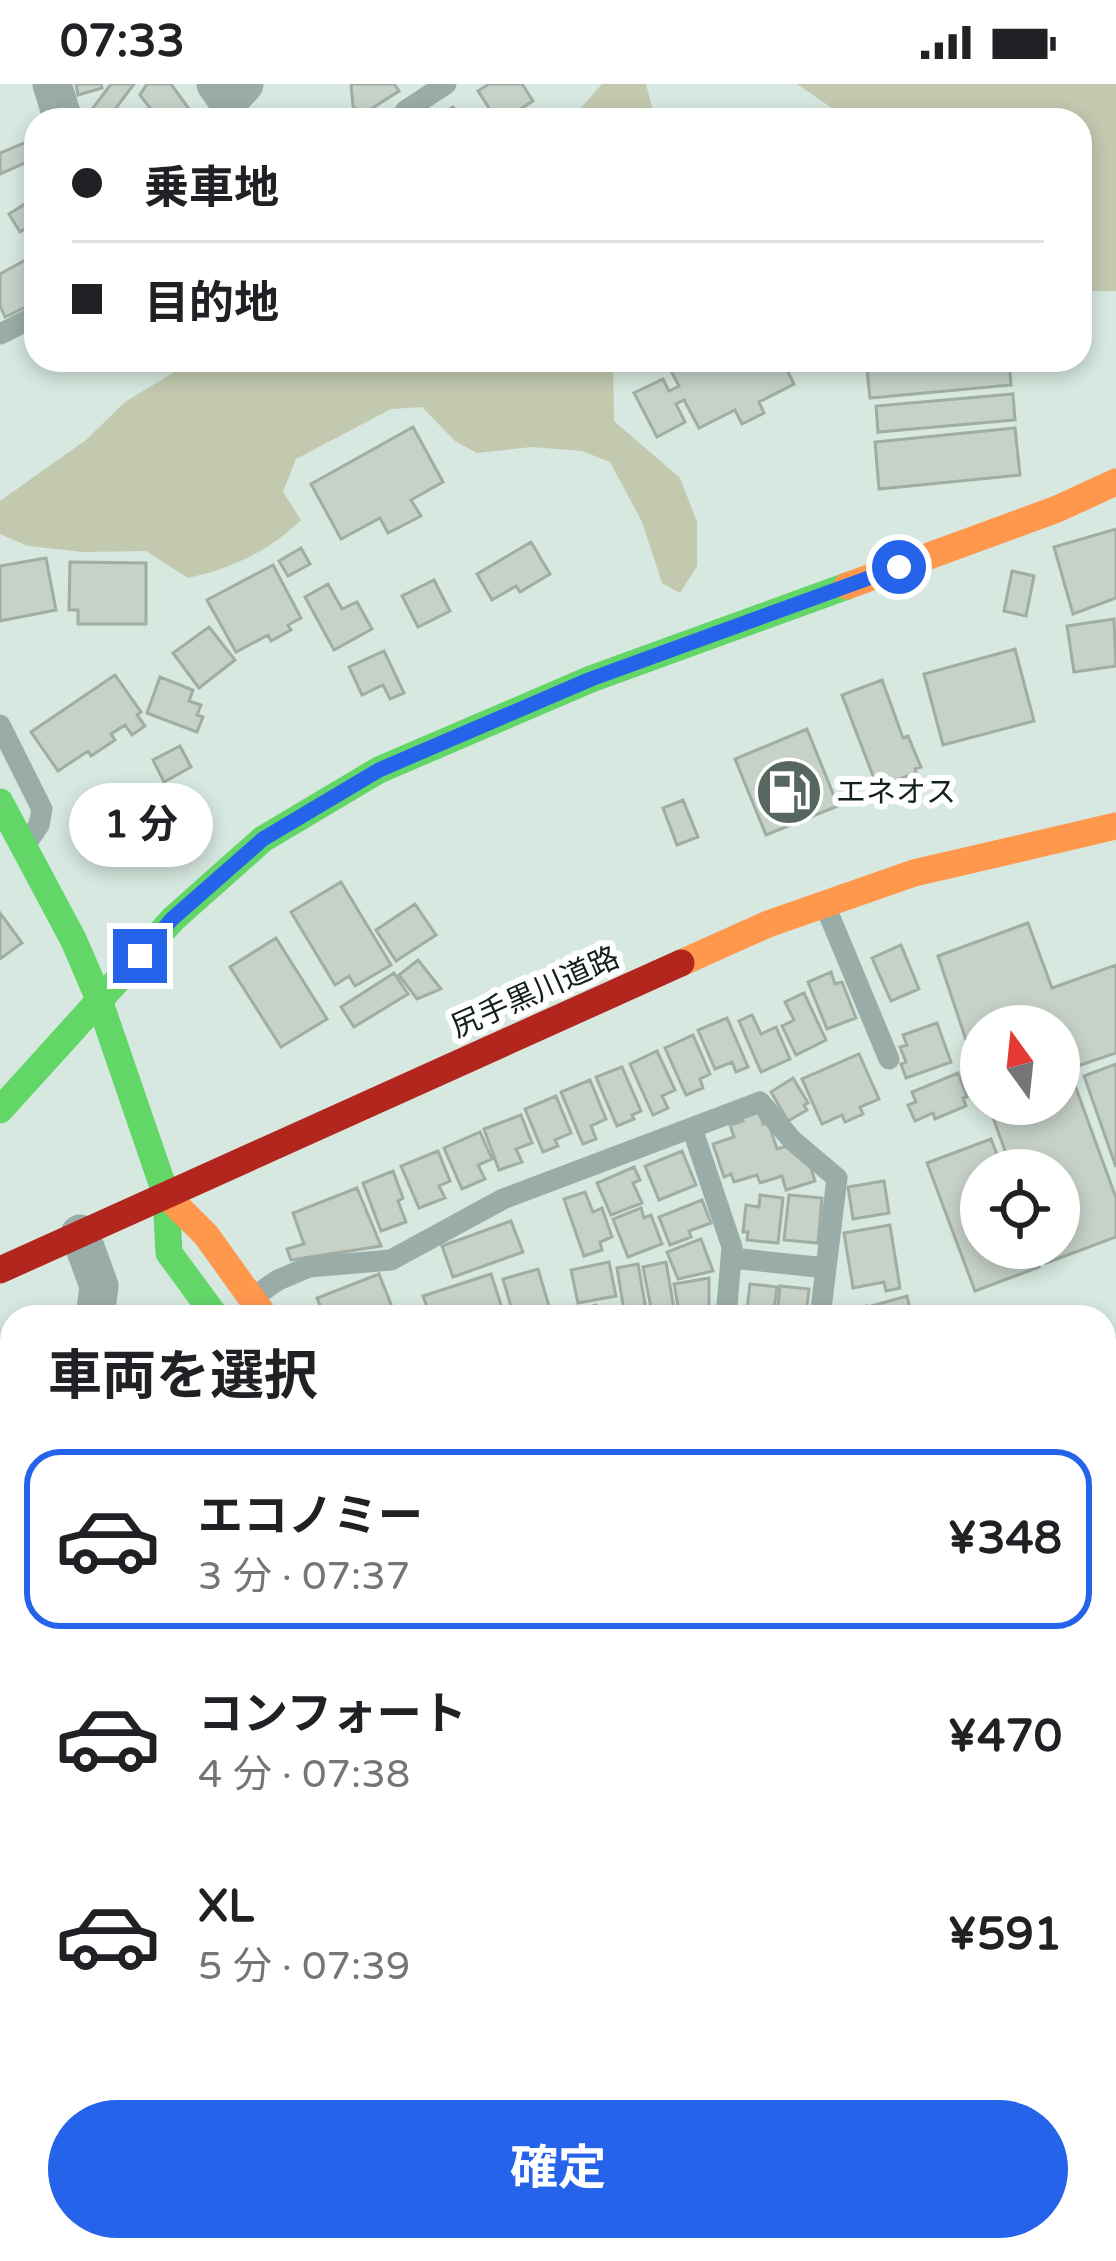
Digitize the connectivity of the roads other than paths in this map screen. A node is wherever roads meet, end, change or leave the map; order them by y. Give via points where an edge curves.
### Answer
1 (446, 84) edge
2 (410, 108) edge
3 (1116, 482) edge
4 (0, 725) edge
5 (0, 802) edge
6 (1116, 826) edge
7 (22, 863) junction
8 (824, 903) junction
9 (98, 997) junction
10 (889, 1059) dead end
11 (0, 1110) edge
12 (692, 1128) junction
13 (166, 1195) junction
14 (80, 1234) junction
15 (732, 1258) junction
16 (826, 1268) junction
17 (0, 1270) edge
18 (97, 1305) edge
19 (207, 1305) edge
20 (256, 1305) edge
21 (260, 1305) edge
22 (727, 1305) edge
23 (821, 1305) edge

1 - 2 lane
3 - 9 street via 591,679 379,770 263,839
4 - 7 lane via 42,809
5 - 7 street
6 - 8 street, 尻手黒川道路 via 914,872
7 - 9 street via 74,941
8 - 10 lane
8 - 13 street, 尻手黒川道路
9 - 11 street
9 - 13 street
12 - 15 lane
12 - 16 lane via 760,1102 837,1178
12 - 21 lane via 503,1199 391,1260 309,1267 278,1280
13 - 14 street, 尻手黒川道路
13 - 19 street via 169,1253
13 - 20 street
14 - 17 street, 尻手黒川道路
14 - 18 street via 99,1286
15 - 16 lane
15 - 22 lane
16 - 23 lane

